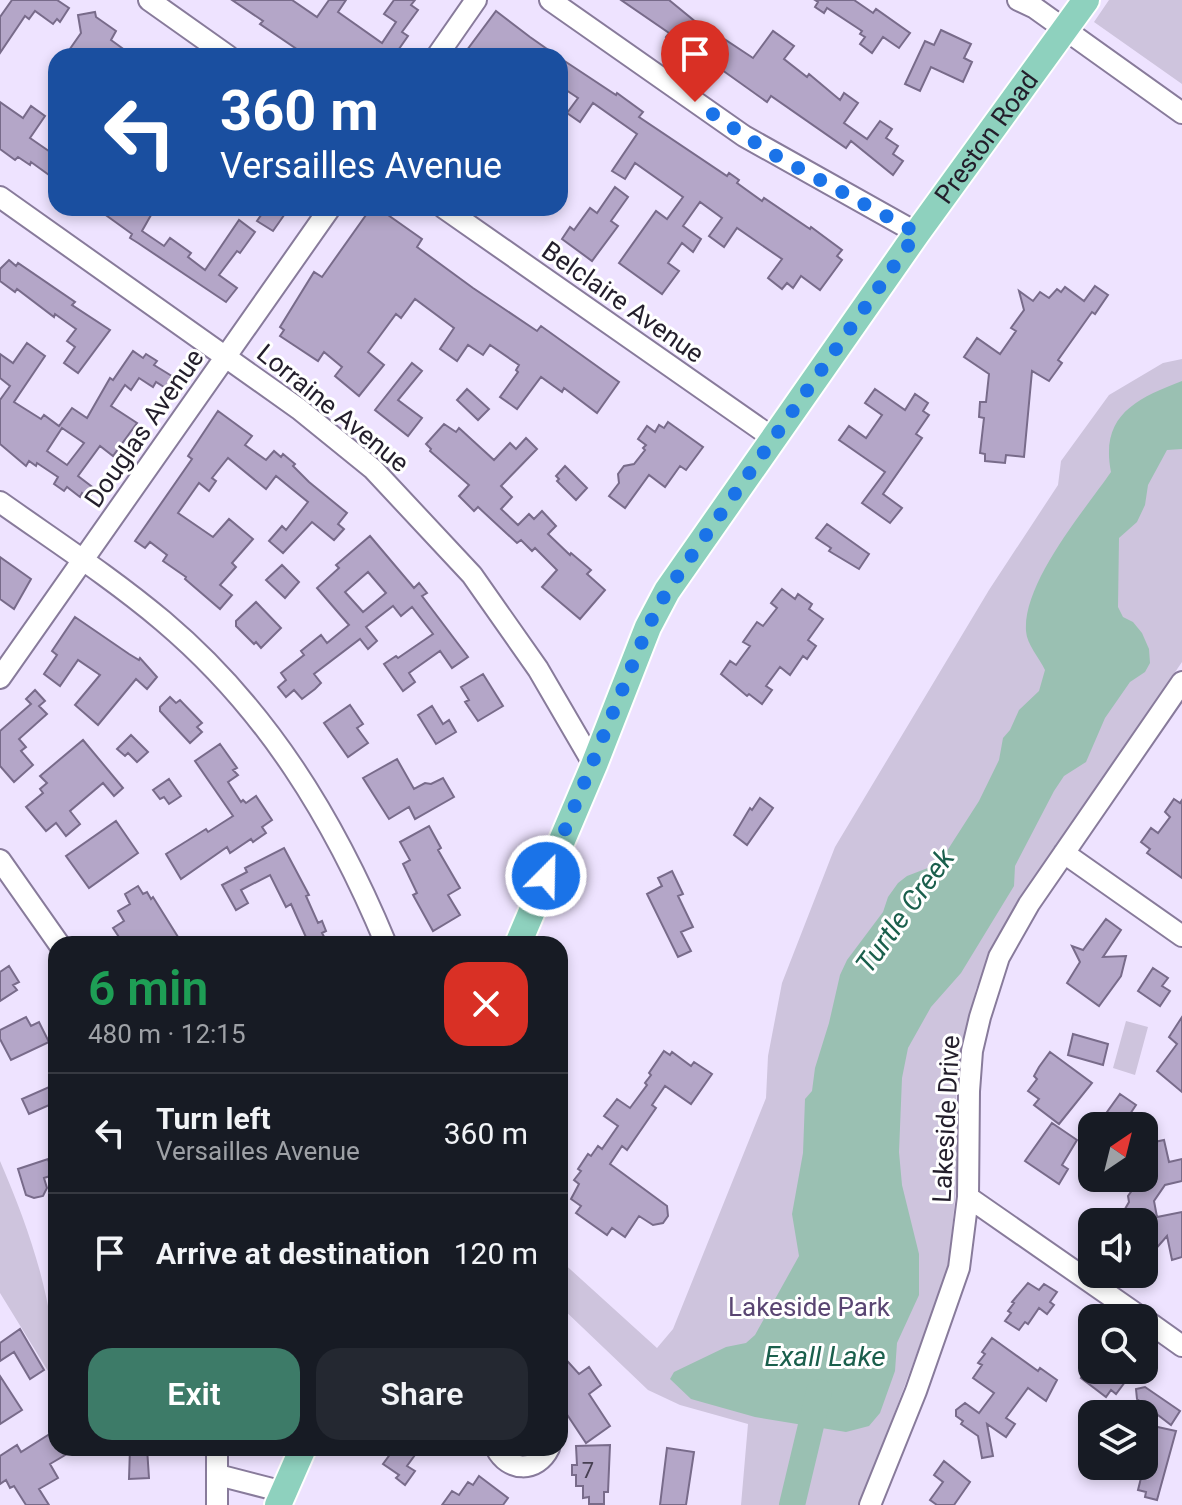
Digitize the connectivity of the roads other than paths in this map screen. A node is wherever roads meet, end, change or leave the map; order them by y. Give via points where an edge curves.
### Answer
1 (149, 0) edge
2 (476, 0) edge
3 (550, 0) edge
4 (1086, 0) edge
5 (1028, 3) edge
6 (1065, 29) junction
7 (217, 48) edge
8 (443, 48) edge
9 (1182, 113) edge
10 (0, 197) edge
11 (324, 216) edge
12 (455, 216) edge
13 (917, 233) junction
14 (226, 357) junction
15 (773, 438) junction
16 (0, 502) edge
17 (83, 560) junction
18 (0, 678) edge
19 (1182, 682) edge
20 (594, 765) junction
21 (1064, 853) junction
22 (0, 860) edge
23 (53, 936) edge
24 (382, 936) edge
25 (521, 936) edge
26 (1182, 936) edge
27 (968, 1197) junction
28 (1121, 1304) edge
29 (1158, 1329) edge
30 (1182, 1346) edge
31 (217, 1456) edge
32 (299, 1456) edge
33 (500, 1456) edge
34 (545, 1456) edge
35 (218, 1475) junction
36 (281, 1498) edge
37 (872, 1504) edge
38 (217, 1505) edge

1 - 7 street
2 - 8 street
3 - 13 street via 744,136
4 - 6 main road, Preston Road
5 - 6 street
6 - 9 street
6 - 13 main road, Preston Road
10 - 14 street, Lorraine Avenue
11 - 14 street, Douglas Avenue
12 - 15 street, Belclaire Avenue
13 - 15 main road, Preston Road
14 - 17 street, Douglas Avenue
14 - 20 street, Lorraine Avenue via 373,469 472,575 538,669
15 - 20 main road, Preston Road via 667,591
16 - 17 street
17 - 18 street, Douglas Avenue
17 - 24 street via 189,644 269,733 338,838
19 - 21 street, Lakeside Drive
20 - 25 main road, Preston Road
21 - 26 street
21 - 27 street, Lakeside Drive via 1013,928 980,1017 969,1091
22 - 23 street
27 - 28 street
27 - 37 street, Lakeside Drive via 959,1268
29 - 30 street
31 - 35 street
32 - 36 main road
33 - 34 street via 526,1467
35 - 36 street
35 - 38 street

